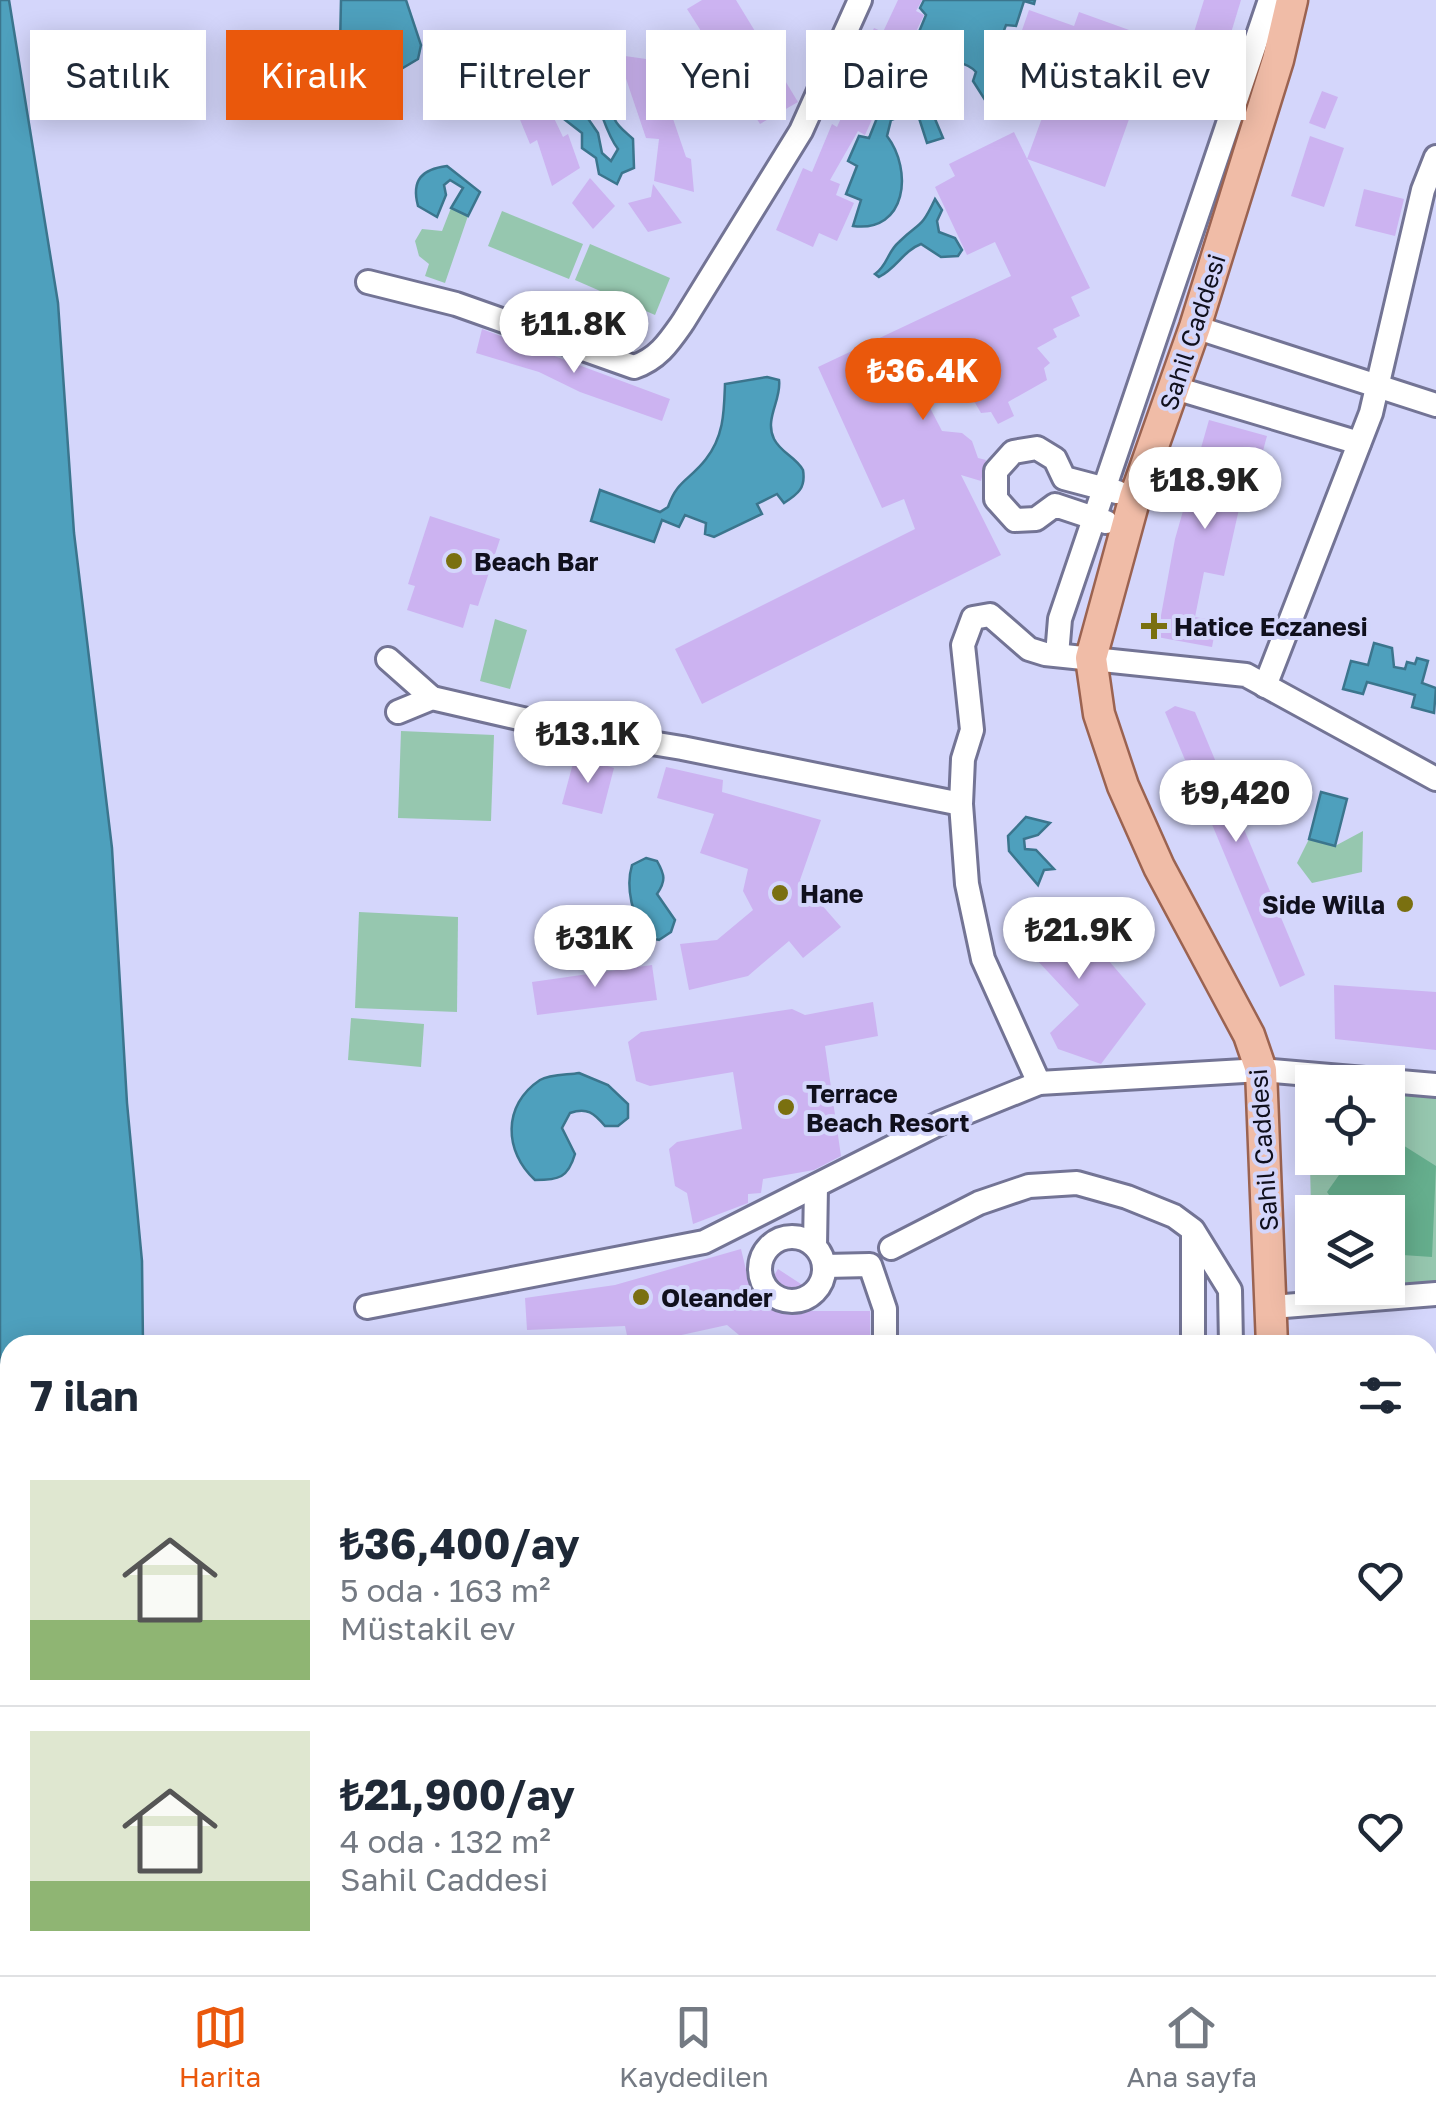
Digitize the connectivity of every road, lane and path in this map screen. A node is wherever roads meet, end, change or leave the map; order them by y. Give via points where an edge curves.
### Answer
1 (860, 0) edge
2 (1270, 0) edge
3 (1292, 0) edge
4 (1309, 0) edge
5 (1278, 60) junction
6 (1436, 157) edge
7 (368, 282) dead end
8 (1195, 328) junction
9 (1378, 384) junction
10 (1175, 388) junction
11 (1436, 405) edge
12 (1360, 443) junction
13 (1104, 489) junction
14 (1136, 496) junction
15 (1095, 518) junction
16 (1126, 528) junction
17 (1058, 655) junction
18 (1092, 658) junction
19 (388, 660) dead end
20 (1265, 686) junction
21 (432, 698) junction
22 (398, 712) dead end
23 (1436, 778) edge
24 (961, 804) junction
25 (1260, 1070) junction
26 (1040, 1083) junction
27 (1436, 1085) edge
28 (816, 1186) junction
29 (1193, 1230) junction
30 (891, 1248) dead end
31 (1436, 1294) edge
32 (366, 1307) dead end
33 (1272, 1307) junction
34 (885, 1335) edge
35 (1194, 1335) edge
36 (1231, 1335) edge
37 (1272, 1335) edge

1 - 7 street via 801,131 683,322 662,352 644,364 634,367 474,310
2 - 13 street
3 - 5 main road
4 - 5 main road
5 - 8 main road, Sahil Caddesi
6 - 9 street
8 - 9 street
8 - 10 main road, Sahil Caddesi
9 - 11 street
9 - 12 street
10 - 12 street
10 - 14 main road, Sahil Caddesi
12 - 20 street
13 - 14 street
13 - 15 street
13 - 15 street via 1064,478 1056,459 1037,448 1012,452 996,472 996,499 1015,520 1036,520 1055,505
14 - 16 main road, Sahil Caddesi
15 - 16 street
15 - 17 street via 1060,620
16 - 18 main road, Sahil Caddesi
17 - 18 street
17 - 24 street via 1029,649 990,614 972,618 963,645 972,730
18 - 20 street via 1246,675
18 - 25 main road, Sahil Caddesi via 1099,714 1123,786 1158,868 1250,1034
19 - 21 street
20 - 23 street
21 - 22 street
21 - 24 street
24 - 26 street via 967,884 983,959
25 - 26 street
25 - 27 street
25 - 33 main road, Sahil Caddesi
26 - 28 street via 940,1123
28 - 32 street via 704,1242
28 - 34 street via 820,1256 870,1265 885,1309
29 - 30 street via 1128,1197 1077,1183 1029,1186 979,1203
29 - 35 street
29 - 36 street via 1230,1290
31 - 33 street
33 - 37 main road, Sahil Caddesi

